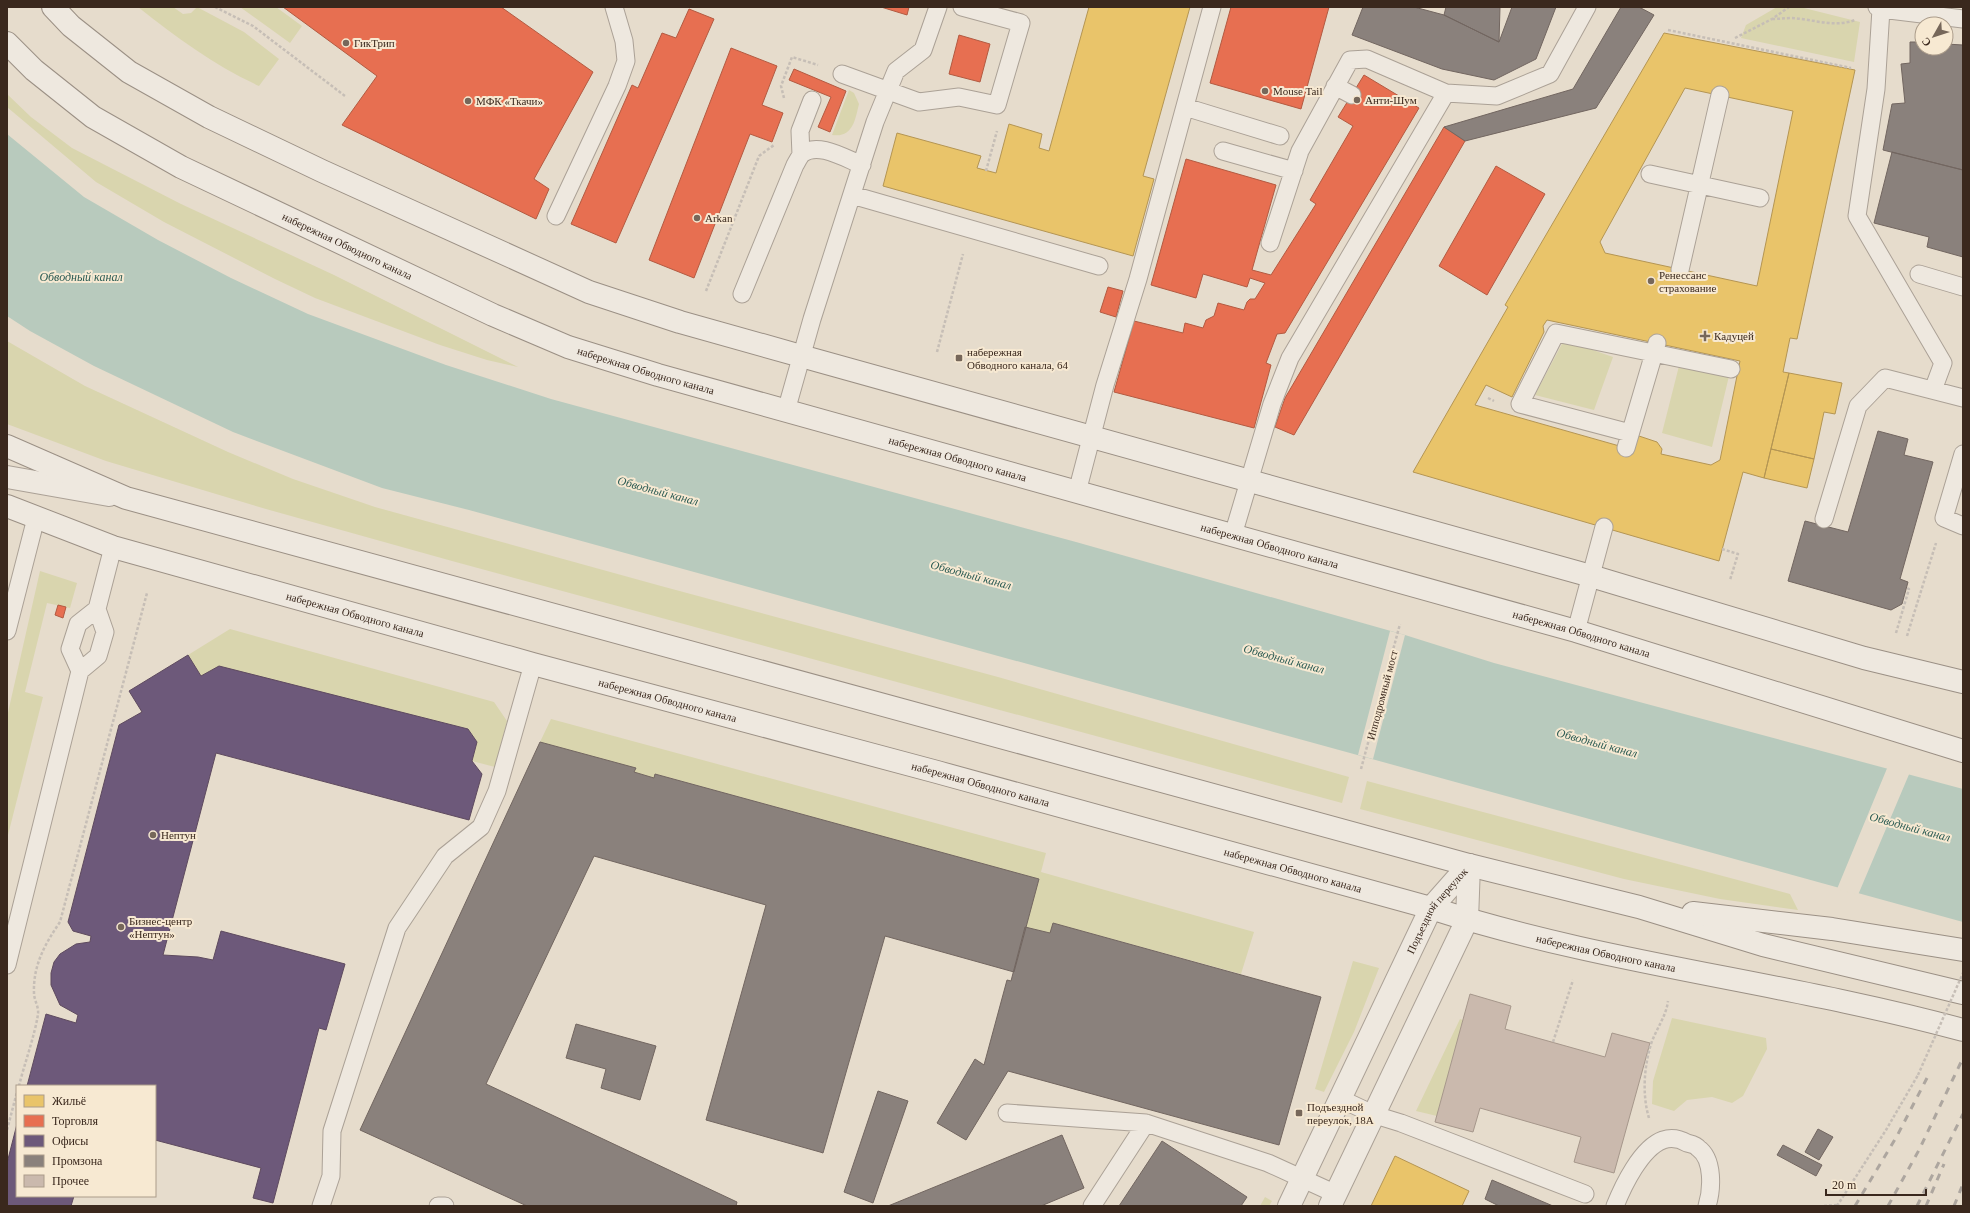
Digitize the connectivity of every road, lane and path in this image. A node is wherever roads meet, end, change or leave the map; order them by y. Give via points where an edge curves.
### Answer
1 (53, 7) edge
2 (215, 7) edge
3 (614, 7) edge
4 (938, 7) edge
5 (962, 7) edge
6 (1212, 7) edge
7 (1587, 7) edge
8 (1789, 7) edge
9 (1879, 8) edge
10 (1772, 19) junction
11 (1963, 19) edge
12 (1668, 30) dead end
13 (1735, 38) dead end
14 (7, 44) edge
15 (842, 74) joint
16 (1877, 75) junction
17 (1335, 86) junction
18 (888, 90) junction
19 (1446, 92) junction
20 (1352, 95) dead end
21 (1720, 95) dead end
22 (345, 96) dead end
23 (784, 100) dead end
24 (812, 100) dead end
25 (996, 104) junction
26 (1185, 107) junction
27 (1280, 136) dead end
28 (776, 144) dead end
29 (1223, 151) dead end
30 (801, 155) junction
31 (862, 165) junction
32 (986, 171) dead end
33 (1294, 171) junction
34 (1650, 174) dead end
35 (1699, 185) junction
36 (852, 195) junction
37 (1760, 198) dead end
38 (556, 216) dead end
39 (970, 229) junction
40 (1270, 243) dead end
41 (1100, 266) dead end
42 (1680, 270) dead end
43 (1919, 274) dead end
44 (1963, 287) edge
45 (706, 291) dead end
46 (742, 294) dead end
47 (1655, 348) junction
48 (937, 352) dead end
49 (801, 356) junction
50 (1731, 369) dead end
51 (1933, 390) junction
52 (1963, 398) edge
53 (786, 411) junction
54 (1092, 437) junction
55 (7, 446) edge
56 (1963, 454) edge
57 (7, 477) edge
58 (1248, 480) junction
59 (1077, 492) junction
60 (126, 498) junction
61 (7, 506) edge
62 (36, 518) junction
63 (1944, 518) junction
64 (1824, 519) dead end
65 (1963, 526) edge
66 (1604, 527) dead end
67 (1233, 535) junction
68 (113, 547) junction
69 (1722, 550) dead end
70 (1591, 576) junction
71 (1730, 580) dead end
72 (1906, 588) dead end
73 (147, 593) dead end
74 (97, 609) junction
75 (1400, 624) dead end
76 (7, 631) edge
77 (1576, 631) junction
78 (1896, 633) dead end
79 (1907, 636) dead end
80 (533, 664) junction
81 (80, 671) junction
82 (1963, 682) edge
83 (1963, 751) edge
84 (1361, 769) dead end
85 (1469, 865) junction
86 (1638, 907) junction
87 (1431, 908) junction
88 (1467, 920) junction
89 (1963, 950) edge
90 (7, 965) edge
91 (1963, 973) edge
92 (1573, 980) dead end
93 (1963, 993) edge
94 (1668, 1001) dead end
95 (1963, 1030) edge
96 (1553, 1042) dead end
97 (19, 1085) edge
98 (16, 1096) edge
99 (1341, 1099) junction
100 (1007, 1113) dead end
101 (1375, 1115) junction
102 (1146, 1123) junction
103 (7, 1130) edge
104 (1663, 1140) junction
105 (1302, 1179) junction
106 (1585, 1194) dead end
107 (1333, 1200) edge
108 (321, 1206) edge
109 (438, 1206) edge
110 (445, 1206) edge
111 (1092, 1206) edge
112 (1289, 1206) edge
113 (1615, 1206) edge
114 (1707, 1206) edge
115 (1824, 1206) edge
116 (1837, 1206) edge

1 - 49 main road via 71,26 129,72 209,117 329,174 590,292 680,322
2 - 22 path via 253,26
3 - 38 lane via 624,42 626,62
4 - 18 lane via 923,50 896,71
5 - 25 lane via 1021,23
6 - 26 lane
7 - 19 lane via 1550,74 1497,96
8 - 10 path
9 - 10 path via 1849,22 1821,23 1792,18
9 - 11 lane
9 - 16 lane
10 - 13 path
12 - 16 path
14 - 53 main road, набережная Обводного канала via 34,70 93,117 181,167 493,316 568,347
15 - 18 lane
15 - 23 path via 792,56 781,86
16 - 51 lane via 1857,216 1943,363
17 - 19 lane via 1350,60 1367,58
17 - 20 lane
17 - 33 lane via 1300,151
18 - 25 lane via 919,102 959,96
18 - 31 lane
19 - 58 lane via 1290,358 1272,404
21 - 35 lane
24 - 30 lane via 800,131
25 - 32 path via 1001,119
26 - 27 lane
26 - 54 lane
28 - 45 path via 759,156
29 - 33 lane
30 - 31 lane via 811,149 826,151
30 - 46 lane
31 - 36 lane
33 - 40 lane
34 - 35 lane
35 - 37 lane
35 - 42 lane
36 - 39 lane
36 - 49 lane
39 - 41 lane
39 - 48 path
43 - 44 lane
47 - 47 lane via 1628,440 1520,404 1556,333
47 - 50 lane
49 - 53 lane
49 - 54 main road
51 - 52 lane
51 - 64 lane via 1885,378 1858,406
53 - 59 main road, набережная Обводного канала
54 - 58 main road
54 - 59 lane
55 - 60 main road
56 - 63 lane
57 - 60 main road
58 - 67 lane
58 - 70 main road
59 - 67 main road, набережная Обводного канала
60 - 85 main road
61 - 62 main road, набережная Обводного канала
62 - 68 main road, набережная Обводного канала
62 - 76 lane
63 - 65 lane
63 - 79 path
66 - 70 lane
67 - 77 main road, набережная Обводного канала
68 - 74 lane
68 - 80 main road, набережная Обводного канала
69 - 71 path via 1738,554
70 - 77 lane
70 - 82 main road via 1864,658
72 - 78 path via 1909,589
73 - 97 path via 60,922 40,956 34,976 34,995 38,1013
74 - 81 lane via 105,632 98,656
74 - 81 lane via 78,624 70,649
75 - 84 path, Ипподромный мост
77 - 83 main road, набережная Обводного канала
80 - 87 main road, набережная Обводного канала
80 - 108 lane via 497,791 481,827 444,856 397,928 332,1131 331,1176
81 - 90 lane
85 - 86 main road
85 - 87 main road, Подъездной переулок
85 - 88 main road, Подъездной переулок
86 - 89 main road via 1832,929
86 - 93 main road via 1763,945
87 - 88 main road, набережная Обводного канала
87 - 99 main road, Подъездной переулок
88 - 95 main road, набережная Обводного канала via 1654,965 1845,1002
88 - 101 main road, Подъездной переулок
91 - 116 path, bridge via 1918,1075
92 - 96 path
94 - 104 path via 1651,1044 1644,1091 1649,1119
98 - 103 path
99 - 101 lane
99 - 105 main road, Подъездной переулок
100 - 102 lane
101 - 106 lane
101 - 107 main road, Подъездной переулок
102 - 105 lane via 1268,1163
102 - 111 lane
104 - 113 lane via 1644,1154 1623,1187
104 - 114 lane via 1678,1139 1699,1148 1709,1164 1711,1185
105 - 107 lane
105 - 112 main road, Подъездной переулок
109 - 110 lane
115 - 116 path

